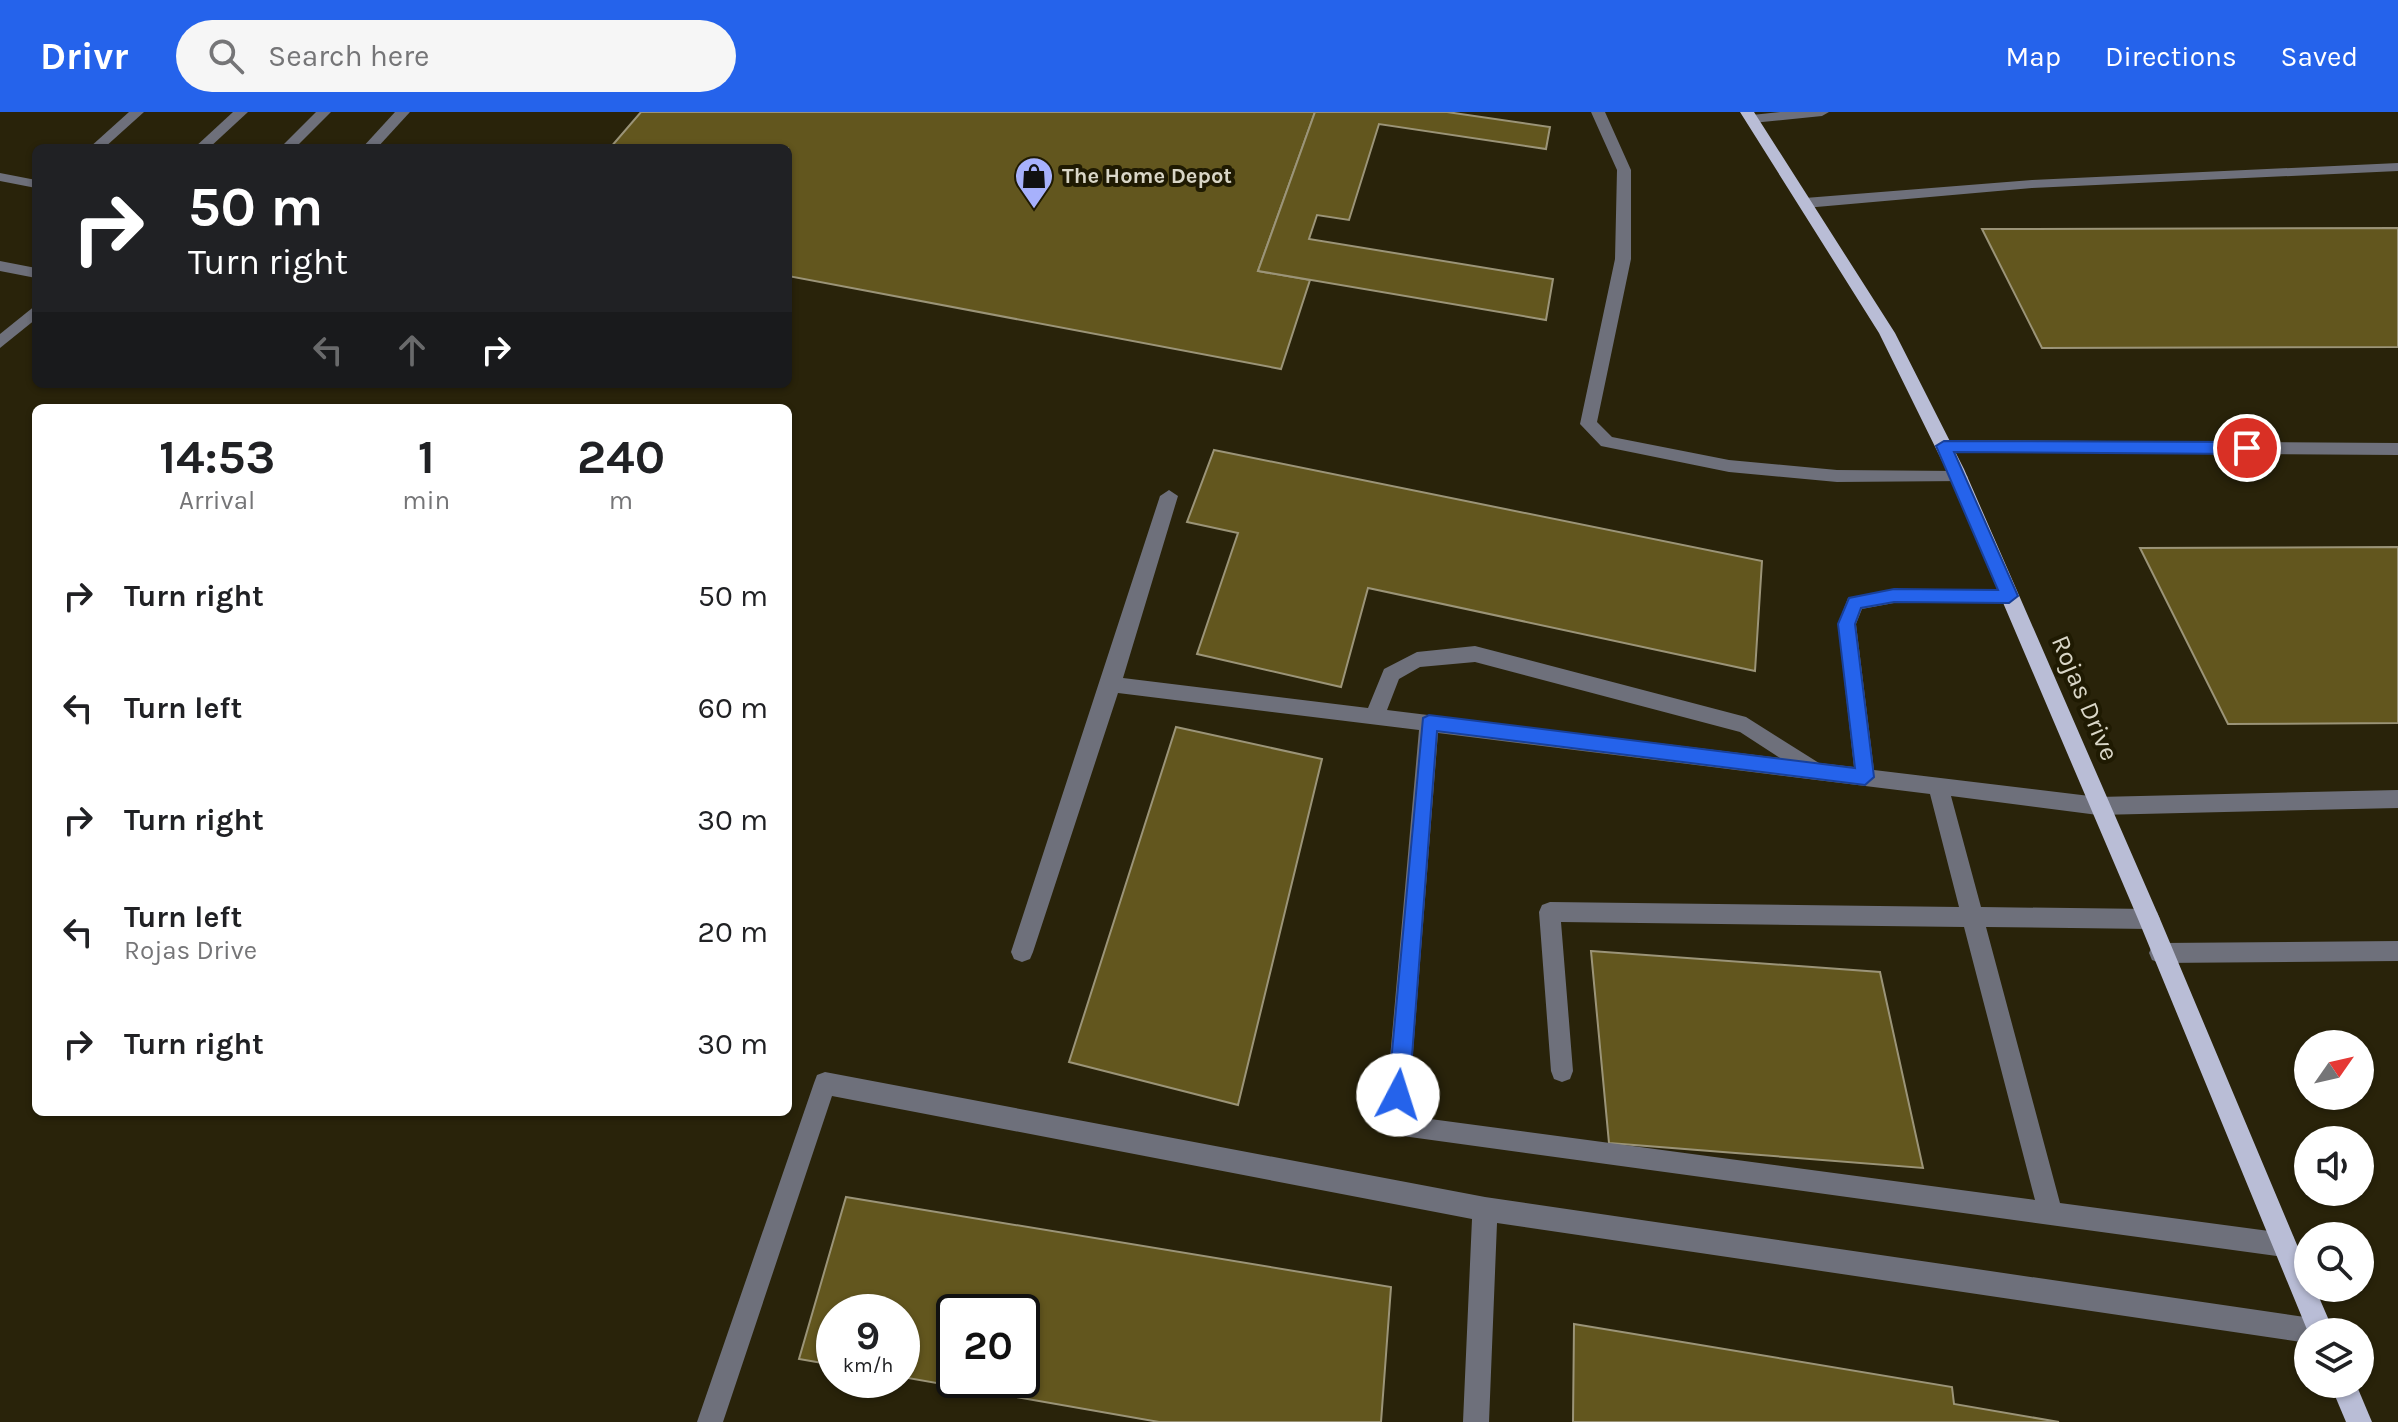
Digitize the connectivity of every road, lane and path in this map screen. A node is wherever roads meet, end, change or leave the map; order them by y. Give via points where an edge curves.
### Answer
1 (137, 112) edge
2 (241, 112) edge
3 (324, 112) edge
4 (403, 112) edge
5 (1598, 112) edge
6 (1822, 112) edge
7 (1749, 115) edge
8 (101, 144) edge
9 (205, 144) edge
10 (291, 144) edge
11 (373, 144) edge
12 (2398, 167) edge
13 (0, 177) edge
14 (32, 183) edge
15 (1805, 203) junction
16 (0, 266) edge
17 (32, 272) edge
18 (32, 314) edge
19 (0, 343) edge
20 (1944, 446) junction
21 (2398, 449) edge
22 (1959, 477) junction
23 (1169, 496) dead end
24 (2009, 596) junction
25 (1111, 684) junction
26 (1375, 716) junction
27 (1429, 723) junction
28 (1816, 771) junction
29 (1865, 777) junction
30 (1938, 786) junction
31 (2398, 799) edge
32 (2098, 806) junction
33 (1973, 917) junction
34 (2149, 919) junction
35 (2398, 951) edge
36 (1022, 952) dead end
37 (2160, 953) junction
38 (1562, 1071) dead end
39 (1485, 1209) junction
40 (2051, 1213) junction
41 (2284, 1245) junction
42 (2313, 1318) edge
43 (2294, 1328) edge
44 (2349, 1398) edge
45 (710, 1422) edge
46 (1476, 1422) edge
47 (2359, 1422) edge

1 - 8 lane
2 - 9 lane
3 - 10 lane
4 - 11 lane
5 - 22 lane via 1624,170 1623,259 1588,424 1607,442 1729,466 1837,476
6 - 7 lane
7 - 15 main road, Rojas Drive
12 - 15 lane via 2032,184
13 - 14 lane
15 - 20 main road, Rojas Drive via 1887,333
16 - 17 lane
18 - 19 lane
20 - 21 lane
20 - 22 main road, Rojas Drive
22 - 24 main road, Rojas Drive
23 - 25 lane
24 - 29 lane via 1894,596 1855,603 1847,624
24 - 32 main road, Rojas Drive
25 - 26 lane
25 - 36 lane
26 - 27 lane
26 - 28 lane via 1391,674 1417,660 1475,654 1746,725
27 - 28 lane
27 - 40 lane via 1396,1126
28 - 29 lane
29 - 30 lane
30 - 32 lane
30 - 33 lane
31 - 32 lane
32 - 34 main road, Rojas Drive
33 - 34 lane
33 - 38 lane via 1550,912
33 - 40 lane
34 - 37 main road, Rojas Drive
35 - 37 lane
37 - 41 main road, Rojas Drive
39 - 43 lane
39 - 45 lane via 825,1083
39 - 46 lane
40 - 41 lane
41 - 42 main road, Rojas Drive
44 - 47 main road

